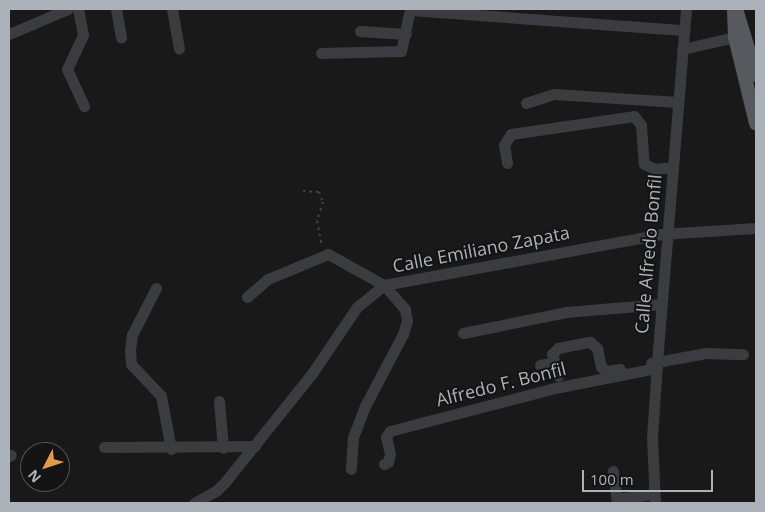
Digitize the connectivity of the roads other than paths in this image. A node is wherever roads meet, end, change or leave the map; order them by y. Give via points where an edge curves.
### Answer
1 (68, 9) edge
2 (78, 9) edge
3 (116, 9) edge
4 (172, 9) edge
5 (580, 9) edge
6 (686, 9) edge
7 (735, 9) edge
8 (410, 10) edge
9 (579, 21) junction
10 (684, 30) junction
11 (360, 31) dead end
12 (9, 34) edge
13 (406, 34) junction
14 (735, 37) junction
15 (121, 38) dead end
16 (179, 48) dead end
17 (682, 49) junction
18 (321, 53) dead end
19 (756, 75) edge
20 (678, 102) junction
21 (526, 103) dead end
22 (84, 106) dead end
23 (756, 121) edge
24 (507, 163) dead end
25 (673, 167) junction
26 (756, 228) edge
27 (669, 235) junction
28 (384, 286) junction
29 (156, 288) dead end
30 (247, 297) dead end
31 (662, 304) junction
32 (463, 333) dead end
33 (743, 354) dead end
34 (555, 362) junction
35 (540, 365) dead end
36 (657, 365) junction
37 (558, 376) dead end
38 (219, 401) dead end
39 (255, 446) junction
40 (104, 447) dead end
41 (224, 448) junction
42 (171, 449) junction
43 (384, 464) dead end
44 (351, 469) dead end
45 (613, 471) dead end
46 (654, 499) edge
47 (617, 501) edge
48 (194, 503) edge

1 - 12 street
2 - 22 street via 83,35 67,69
3 - 15 street
4 - 16 street
5 - 9 street
6 - 10 street, Calle Alfredo Bonfil
7 - 14 main road
7 - 19 main road
8 - 9 street
8 - 13 street
9 - 10 street
10 - 17 street, Calle Alfredo Bonfil
11 - 13 street
13 - 18 street via 401,51 396,53
14 - 17 street
14 - 23 main road
17 - 20 street, Calle Alfredo Bonfil
20 - 21 street via 554,94
20 - 25 street, Calle Alfredo Bonfil
24 - 25 street via 504,146 511,134 634,116 641,125 644,164 655,169
25 - 27 street, Calle Alfredo Bonfil
26 - 27 street, Calle Emiliano Zapata
27 - 28 street, Calle Emiliano Zapata
27 - 31 street, Calle Alfredo Bonfil
28 - 30 street via 328,254 268,279
28 - 39 street, Calle Emiliano Zapata via 357,307 314,372
28 - 44 street via 405,309 407,321 353,438
29 - 42 street via 132,335 131,364 161,396
31 - 32 street via 566,312
31 - 36 street, Calle Alfredo Bonfil
33 - 36 street via 706,354
34 - 35 street
34 - 36 street via 552,354 558,348 590,342 597,348 602,367 607,371
34 - 37 street
36 - 43 street, Alfredo F. Bonfil via 555,388 390,432 386,437 390,454
36 - 46 street, Calle Alfredo Bonfil
38 - 41 street
39 - 41 street
39 - 48 street, Calle Emiliano Zapata via 216,491
40 - 42 street
41 - 42 street
45 - 47 street
46 - 47 street

